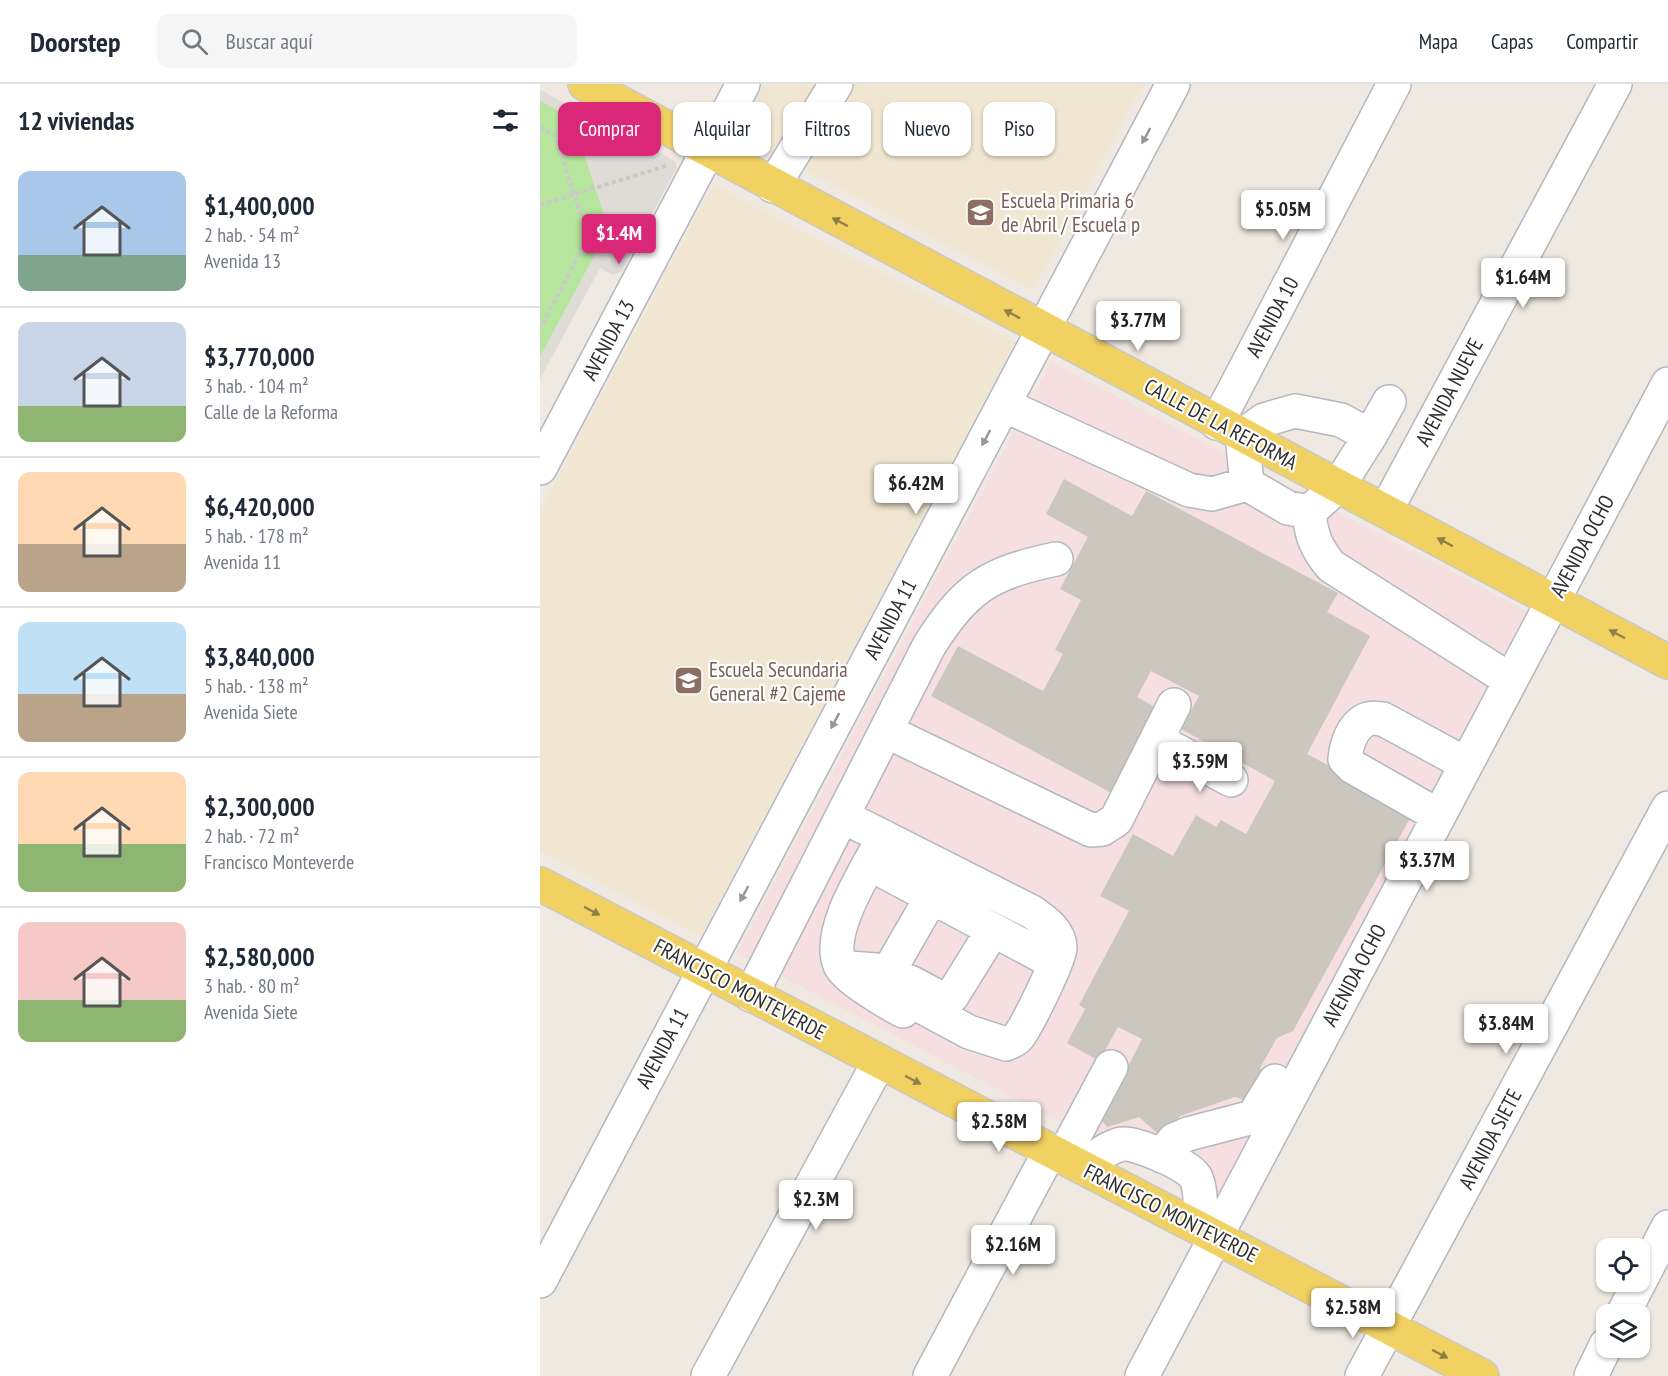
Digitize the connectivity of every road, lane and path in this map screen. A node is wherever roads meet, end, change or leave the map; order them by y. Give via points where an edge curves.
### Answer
1 (585, 84) edge
2 (743, 84) edge
3 (836, 84) edge
4 (1173, 84) edge
5 (1394, 84) edge
6 (1615, 84) edge
7 (734, 102) edge
8 (540, 127) edge
9 (673, 132) edge
10 (706, 156) edge
11 (718, 156) edge
12 (669, 164) dead end
13 (773, 186) junction
14 (575, 194) junction
15 (540, 205) edge
16 (540, 328) edge
17 (1043, 330) junction
18 (1668, 384) edge
19 (1389, 402) dead end
20 (1004, 405) junction
21 (1229, 429) junction
22 (1370, 436) junction
23 (540, 468) edge
24 (1247, 484) junction
25 (1339, 485) junction
26 (1386, 510) junction
27 (1309, 512) junction
28 (1056, 559) dead end
29 (1553, 600) junction
30 (1668, 662) edge
31 (1510, 680) junction
32 (1174, 705) dead end
33 (886, 731) junction
34 (1157, 740) junction
35 (1466, 764) junction
36 (1231, 780) dead end
37 (1668, 808) edge
38 (1431, 811) junction
39 (842, 816) junction
40 (877, 851) junction
41 (540, 884) edge
42 (931, 898) junction
43 (993, 930) junction
44 (1055, 963) junction
45 (840, 967) junction
46 (703, 970) junction
47 (889, 980) junction
48 (751, 994) junction
49 (947, 1034) dead end
50 (879, 1062) junction
51 (1111, 1067) dead end
52 (1162, 1156) junction
53 (1065, 1159) junction
54 (1668, 1227) edge
55 (1208, 1232) junction
56 (540, 1281) edge
57 (1628, 1304) edge
58 (1389, 1326) junction
59 (1600, 1358) edge
60 (708, 1376) edge
61 (930, 1376) edge
62 (1142, 1376) edge
63 (1362, 1376) edge
64 (1482, 1376) edge
65 (1591, 1376) edge

1 - 9 main road, CALLE DE LA REFORMA
2 - 7 street, AVENIDA 13
3 - 13 street
4 -> 17 street, AVENIDA 11
5 - 21 street, AVENIDA 10
6 - 26 street, AVENIDA NUEVE
8 - 14 path via 555,135
10 - 23 street, AVENIDA 13
11 - 13 main road, CALLE DE LA REFORMA
12 - 14 path
17 -> 13 main road, CALLE DE LA REFORMA
14 - 15 path
14 - 16 path via 588,237
17 - 20 street, AVENIDA 11
17 - 21 main road, CALLE DE LA REFORMA
18 - 29 street, AVENIDA OCHO
19 - 22 street
20 - 24 street via 1189,490 1212,494
20 -> 46 street, AVENIDA 11
21 - 22 street via 1295,411 1341,420
21 - 24 street
21 - 25 main road, CALLE DE LA REFORMA
22 - 25 street
24 - 27 street via 1288,508
25 - 26 main road, CALLE DE LA REFORMA
25 - 27 street
29 -> 26 main road, CALLE DE LA REFORMA
27 - 31 street via 1314,542 1331,566
28 - 33 street via 988,579 966,596 929,646
30 -> 29 main road, CALLE DE LA REFORMA
29 - 31 street, AVENIDA OCHO
31 - 35 street, AVENIDA OCHO
32 - 34 street
33 - 34 street via 1091,830 1102,830 1116,820
33 - 39 street
34 - 36 street
35 - 38 street, AVENIDA OCHO
35 - 38 street via 1383,719 1368,719 1357,727 1346,746 1345,759
37 - 58 street, AVENIDA SIETE
38 - 52 street via 1260,1110 1253,1117 1174,1140
38 - 55 street, AVENIDA OCHO
39 - 40 street
39 - 48 street
40 - 42 street
40 - 44 street via 1032,912 1048,924 1060,948
40 - 45 street via 840,923
41 -> 46 main road, FRANCISCO MONTEVERDE
42 - 43 street
42 - 47 street
43 - 44 street
43 - 47 street via 952,996 940,998
44 - 47 street via 1019,1035 1006,1044 969,1032
45 - 47 street
45 - 49 street via 885,1002
46 - 48 main road, FRANCISCO MONTEVERDE
46 - 56 street, AVENIDA 11
48 - 50 main road, FRANCISCO MONTEVERDE
50 -> 53 main road, FRANCISCO MONTEVERDE
50 - 60 street
51 - 53 street
52 - 53 street via 1129,1144
52 - 55 street via 1195,1176
53 - 55 main road, FRANCISCO MONTEVERDE
53 - 61 street
54 - 57 street
55 - 58 main road, FRANCISCO MONTEVERDE
55 - 62 street, AVENIDA OCHO
58 - 63 street, AVENIDA SIETE
58 -> 64 main road, FRANCISCO MONTEVERDE
59 - 65 street

